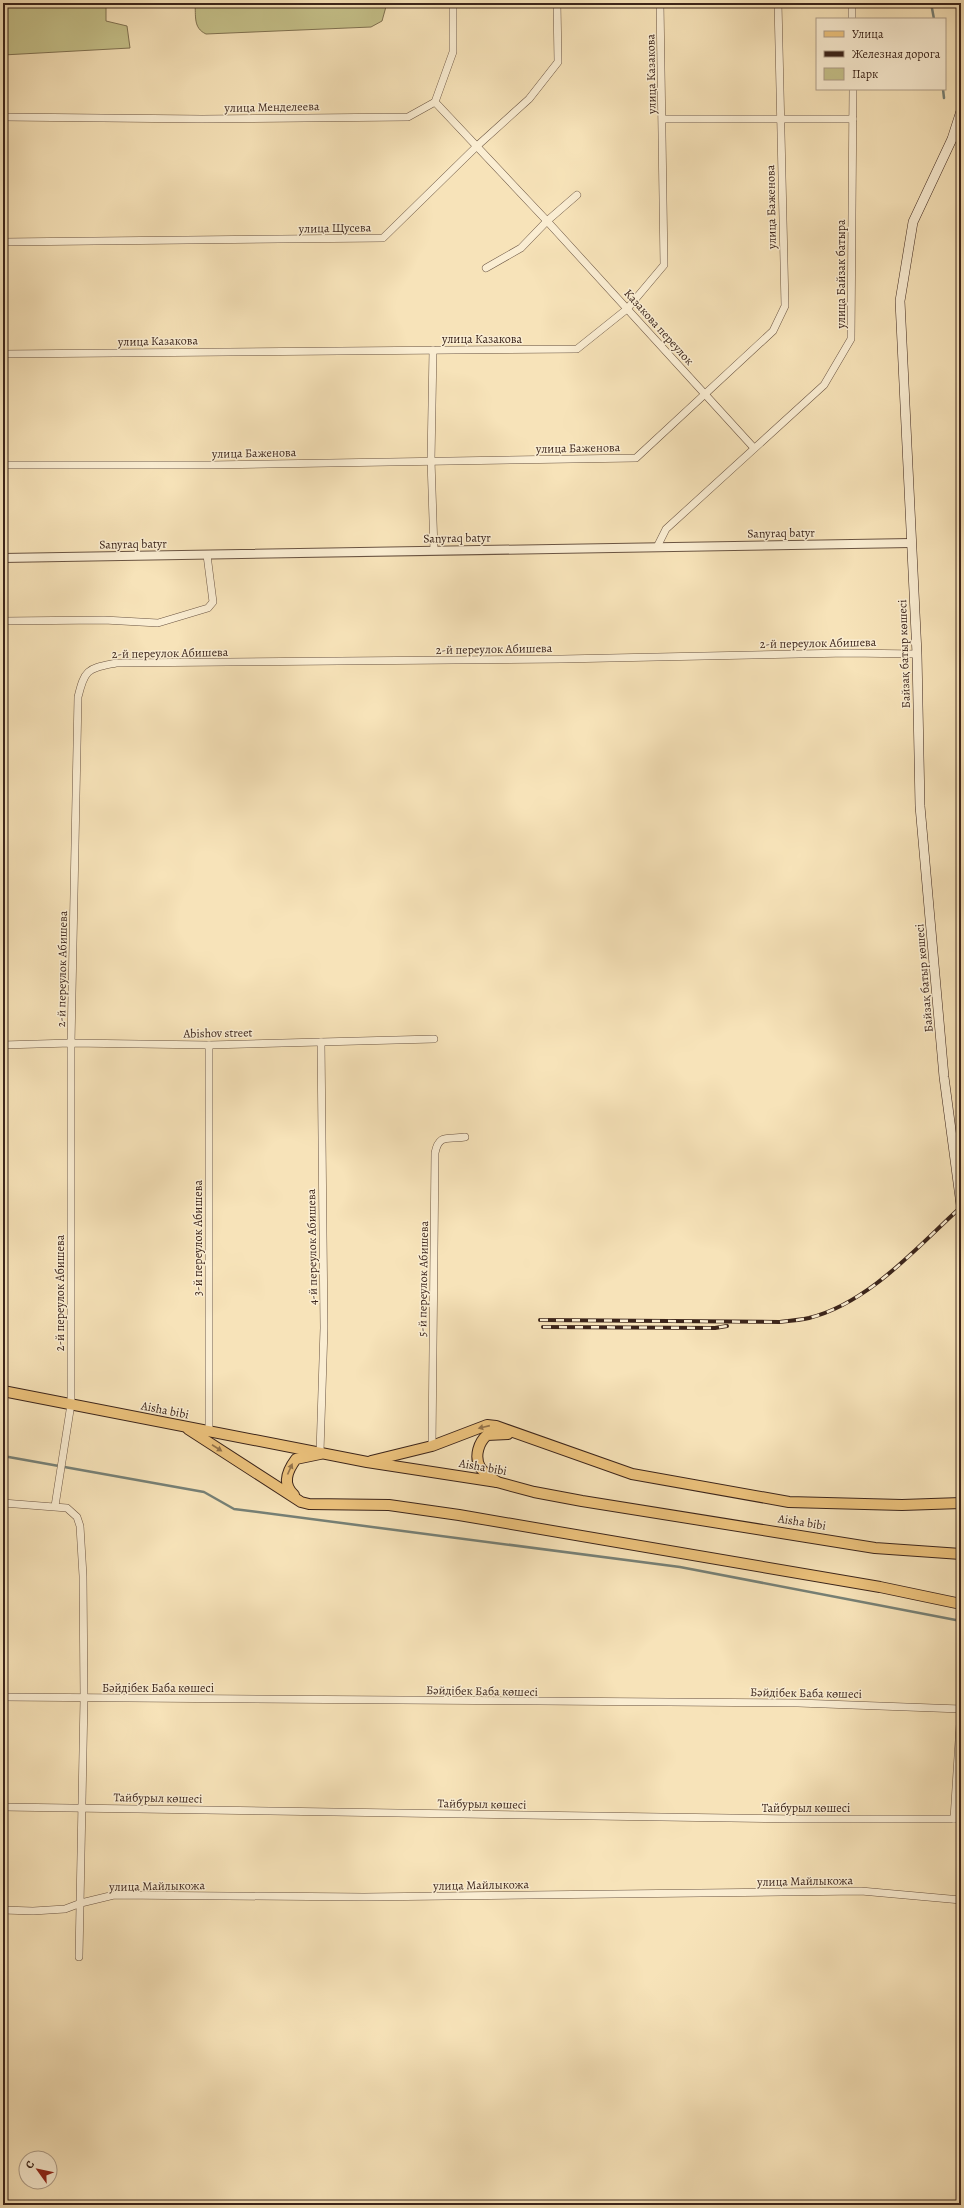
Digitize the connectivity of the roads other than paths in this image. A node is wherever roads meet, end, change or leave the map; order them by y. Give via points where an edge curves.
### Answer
1 (453, 3) edge
2 (557, 3) edge
3 (660, 3) edge
4 (778, 3) edge
5 (852, 3) edge
6 (852, 18) edge
7 (852, 90) edge
8 (435, 102) junction
9 (961, 111) edge
10 (3, 117) edge
11 (780, 118) junction
12 (663, 119) junction
13 (853, 119) junction
14 (477, 146) junction
15 (577, 195) dead end
16 (547, 221) junction
17 (3, 242) edge
18 (486, 268) dead end
19 (627, 309) junction
20 (433, 350) junction
21 (3, 354) edge
22 (704, 394) junction
23 (754, 448) junction
24 (431, 460) junction
25 (3, 465) edge
26 (911, 543) junction
27 (658, 547) junction
28 (434, 550) junction
29 (207, 555) junction
30 (3, 558) edge
31 (3, 621) edge
32 (917, 654) junction
33 (434, 1039) dead end
34 (321, 1042) junction
35 (71, 1043) junction
36 (3, 1045) edge
37 (209, 1045) junction
38 (465, 1137) dead end
39 (961, 1205) edge
40 (3, 1391) edge
41 (71, 1404) junction
42 (184, 1427) junction
43 (209, 1431) junction
44 (522, 1435) junction
45 (432, 1446) junction
46 (324, 1453) junction
47 (367, 1462) junction
48 (497, 1482) junction
49 (301, 1502) junction
50 (961, 1503) edge
51 (3, 1504) edge
52 (56, 1506) junction
53 (961, 1554) edge
54 (961, 1604) edge
55 (3, 1697) edge
56 (84, 1699) junction
57 (961, 1709) edge
58 (960, 1747) edge
59 (3, 1806) edge
60 (83, 1807) junction
61 (958, 1819) edge
62 (961, 1900) edge
63 (81, 1903) junction
64 (3, 1910) edge
65 (79, 1957) dead end

1 - 8 street via 453,52
2 - 14 street, улица Щусева via 558,62 529,99
3 - 12 street, улица Казакова
4 - 11 street, улица Баженова
5 - 6 street
7 - 13 street, улица Байзак батыра
8 - 10 street, улица Менделеева via 408,116 210,119
8 - 14 street, Казакова переулок
9 - 26 main road, Байзақ батыр көшесі via 952,138 913,222 900,301
11 - 12 street
11 - 13 street
11 - 22 street, улица Баженова via 785,306 773,331
12 - 19 street, улица Казакова via 664,265
13 - 23 street, улица Байзак батыра via 851,339 824,385
14 - 16 street, Казакова переулок
14 - 17 street, улица Щусева via 383,238
15 - 16 street
16 - 18 street via 521,248
16 - 19 street, Казакова переулок
19 - 20 street, улица Казакова via 577,349
19 - 22 street, Казакова переулок
20 - 21 street, улица Казакова
20 - 24 street
22 - 23 street, Казакова переулок
22 - 24 street, улица Баженова via 636,458
23 - 27 street, улица Байзак батыра via 666,530
24 - 25 street, улица Баженова
24 - 28 street
26 - 27 street, Sanyraq batyr
26 - 32 main road, Байзақ батыр көшесі
27 - 28 street, Sanyraq batyr
28 - 29 street, Sanyraq batyr
29 - 30 street, Sanyraq batyr
29 - 31 street via 213,602 204,610 158,623 104,620
32 - 35 street, 2-й переулок Абишева via 116,663 89,670 82,679 78,697
32 - 39 main road, Байзақ батыр көшесі via 920,806 944,1077
33 - 34 street, Abishov street
34 - 37 street, Abishov street
34 - 46 street, 4-й переулок Абишева
35 - 36 street, Abishov street
35 - 37 street, Abishov street
35 - 41 street, 2-й переулок Абишева
37 - 43 street, 3-й переулок Абишева
38 - 45 street, 5-й переулок Абишева via 442,1138 437,1143 435,1153
40 - 41 main road, Aisha bibi
41 - 42 main road, Aisha bibi
41 - 52 street, 2-й переулок Абишева
42 - 43 main road, Aisha bibi
42 -> 49 main road
43 - 46 main road, Aisha bibi
44 -> 45 main road via 487,1425
44 - 48 main road via 498,1433 487,1435 480,1441 477,1460 480,1468
44 - 50 main road via 632,1474 789,1502 902,1505
45 - 47 main road
46 - 47 main road, Aisha bibi
49 -> 46 main road via 289,1490 287,1483 290,1467 296,1459
47 - 48 main road, Aisha bibi
48 - 53 main road, Aisha bibi via 582,1501 875,1548
49 - 54 main road via 389,1505 459,1515 880,1587
51 - 52 street
52 - 56 street via 72,1511 80,1526
55 - 56 street, Бәйдібек Баба көшесі
56 - 57 street, Бәйдібек Баба көшесі via 798,1703
56 - 60 street
57 - 58 street
58 - 61 street
59 - 60 street, Тайбурыл көшесі
60 - 61 street, Тайбурыл көшесі via 777,1819
60 - 63 street
62 - 63 street, улица Майлыкожа via 861,1890 364,1897 114,1896
63 - 64 street, улица Майлыкожа via 65,1909
63 - 65 street

